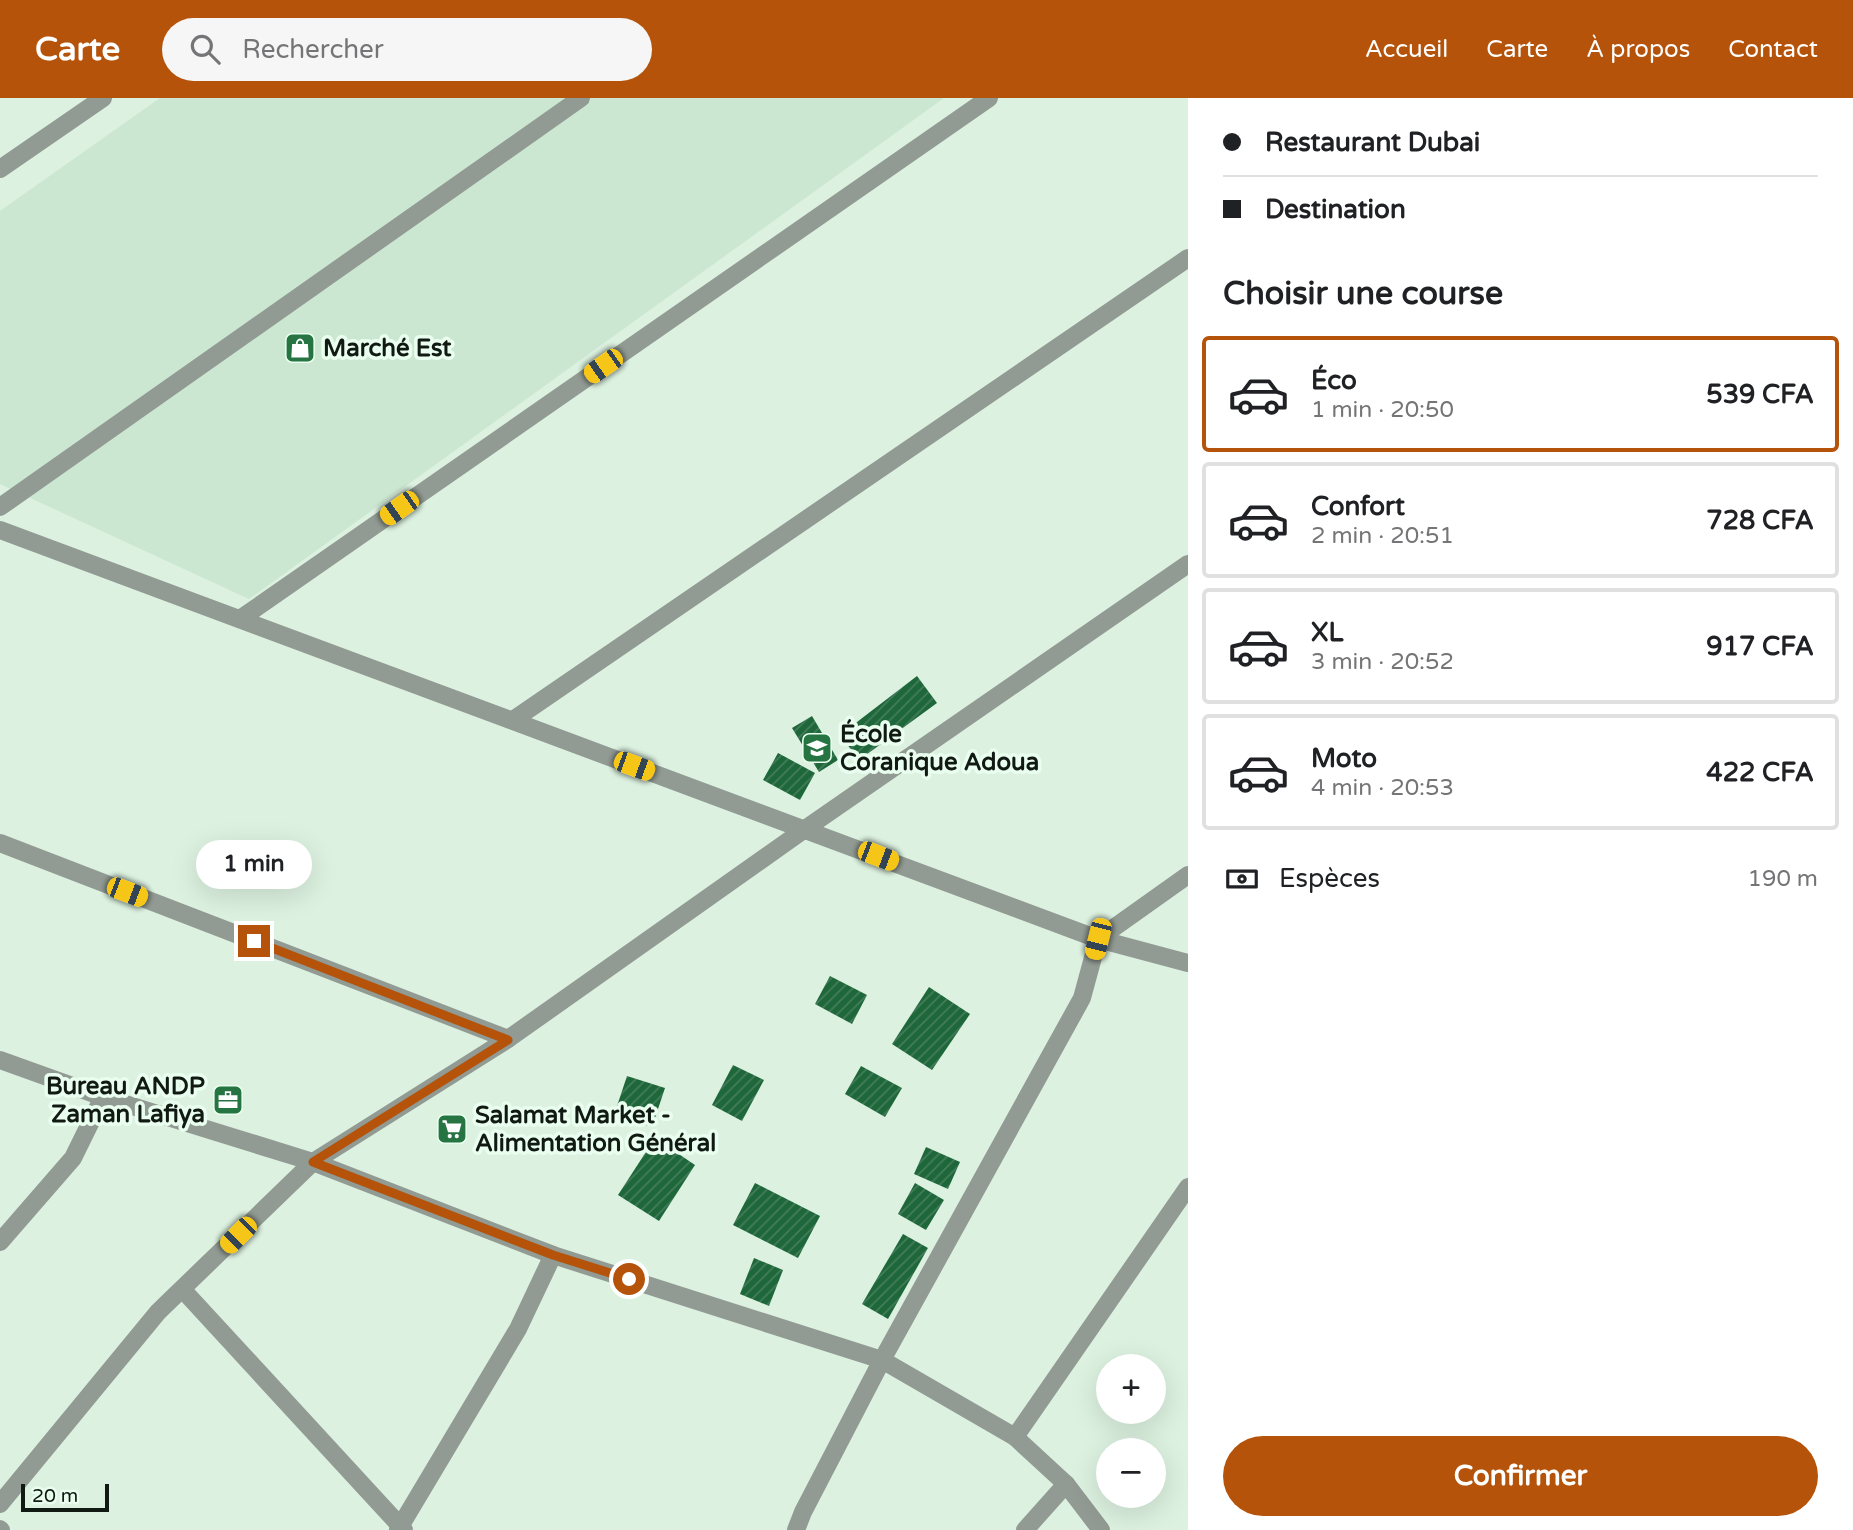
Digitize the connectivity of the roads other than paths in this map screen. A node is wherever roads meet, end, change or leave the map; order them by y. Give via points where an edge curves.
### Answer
1 (103, 98) edge
2 (581, 98) edge
3 (989, 98) edge
4 (0, 169) edge
5 (1188, 258) edge
6 (0, 507) edge
7 (0, 530) edge
8 (1188, 564) edge
9 (240, 619) junction
10 (513, 720) junction
11 (805, 829) junction
12 (0, 843) edge
13 (1188, 875) edge
14 (1098, 939) junction
15 (1188, 963) edge
16 (508, 1040) junction
17 (0, 1060) edge
18 (103, 1097) junction
19 (313, 1162) junction
20 (1188, 1187) edge
21 (1182, 1210) edge
22 (0, 1242) edge
23 (553, 1255) junction
24 (183, 1290) junction
25 (882, 1360) junction
26 (1015, 1437) junction
27 (1066, 1484) junction
28 (0, 1504) edge
29 (400, 1529) edge
30 (796, 1530) edge
31 (1026, 1530) edge
32 (1101, 1530) edge

1 - 4 street
2 - 6 street
3 - 9 street
5 - 10 street
7 - 9 street
8 - 11 street
9 - 10 street
10 - 11 street
11 - 14 street
11 - 16 street
12 - 16 street
13 - 14 street
14 - 15 street
14 - 25 street via 1082,998
16 - 19 street
17 - 18 street
18 - 19 street
18 - 22 street via 73,1158
19 - 23 street
19 - 24 street
20 - 21 street
21 - 26 street
23 - 25 street
23 - 29 street via 518,1329
24 - 28 street via 158,1312
24 - 29 street
25 - 26 street
25 - 30 street
26 - 27 street
27 - 31 street
27 - 32 street

